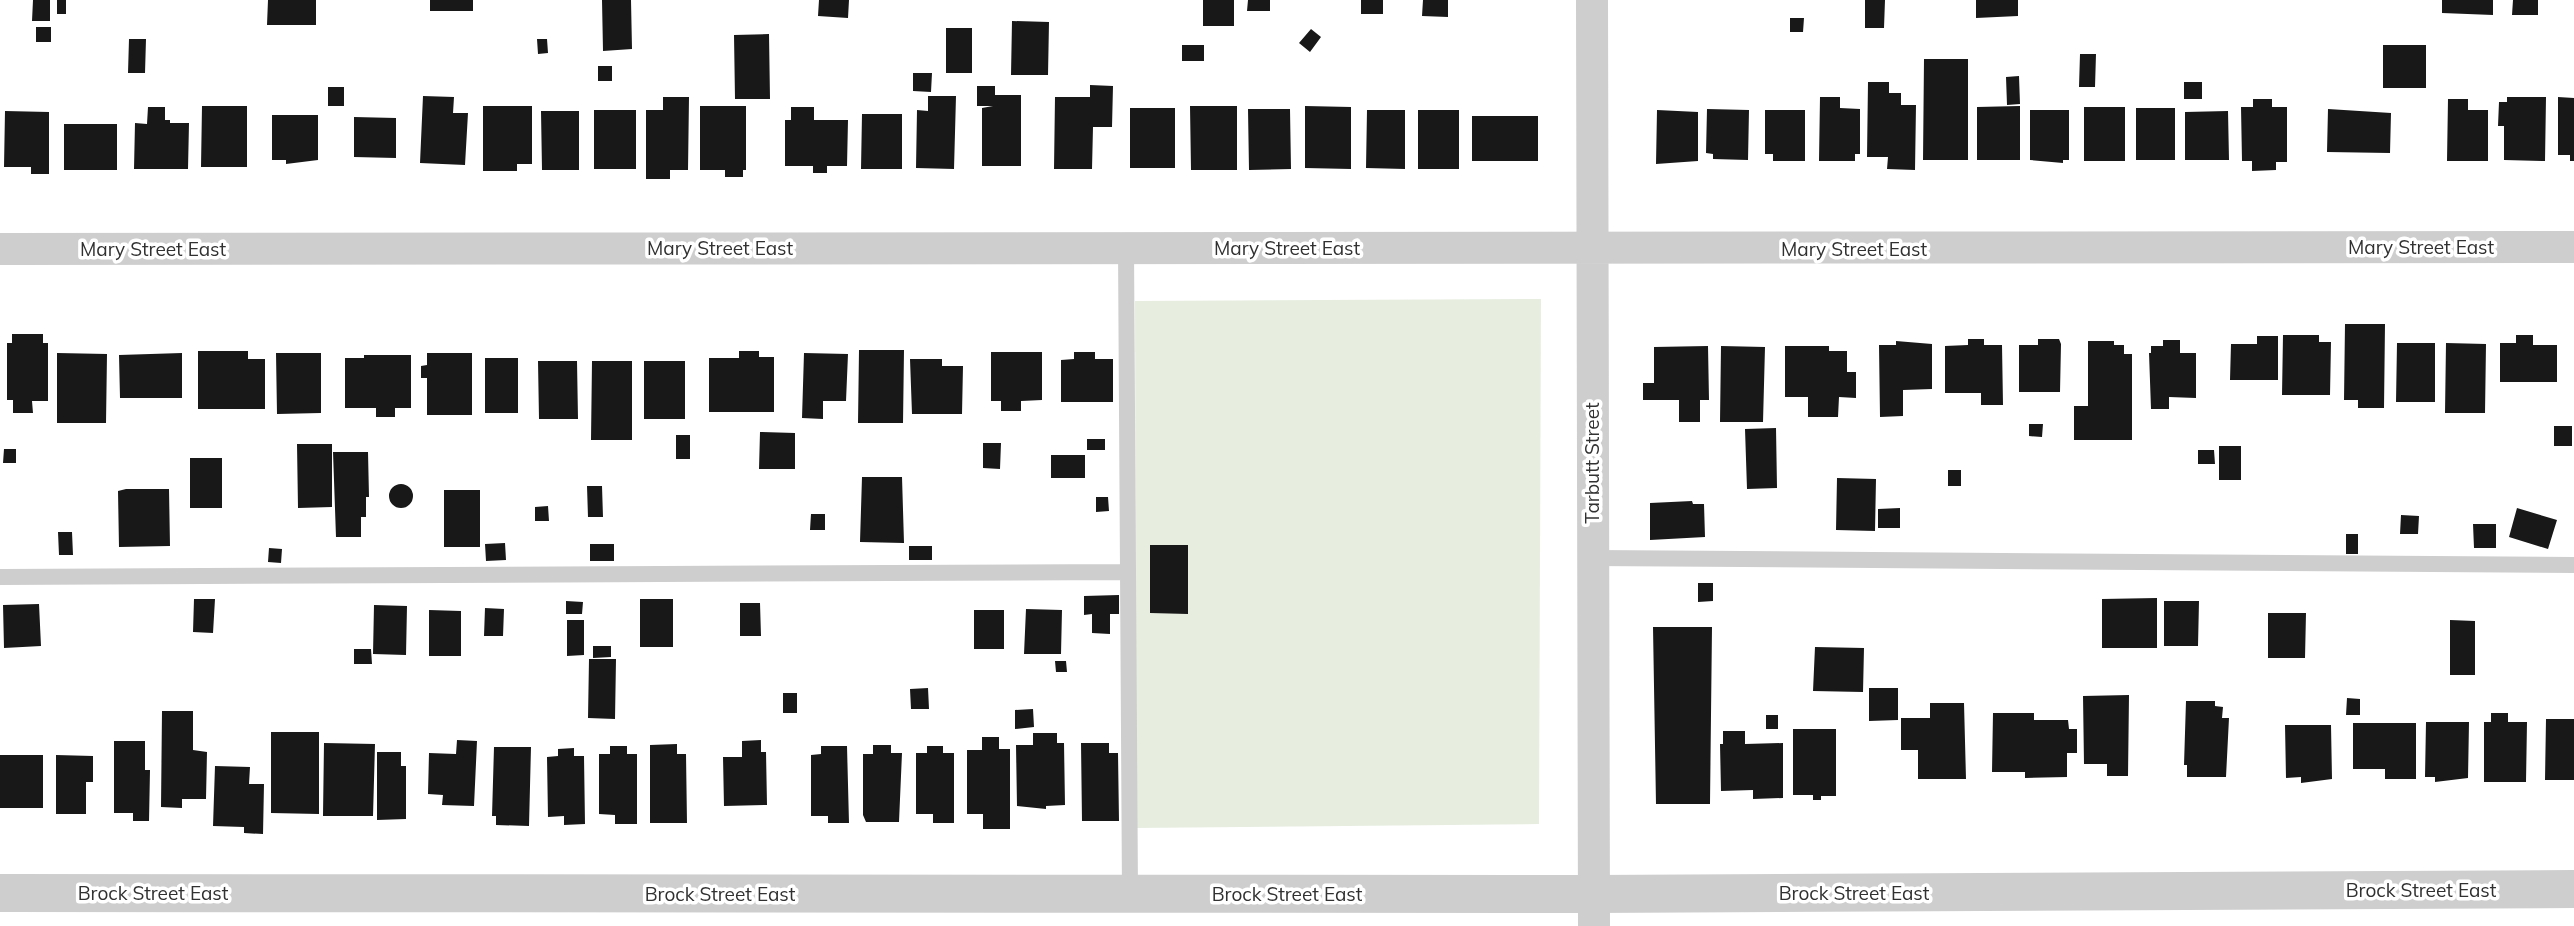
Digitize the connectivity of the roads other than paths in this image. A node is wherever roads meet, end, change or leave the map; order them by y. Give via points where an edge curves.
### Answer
1 (1592, 0) edge
2 (2574, 247) edge
3 (1126, 248) junction
4 (0, 249) edge
5 (1592, 250) junction
6 (1592, 558) junction
7 (2574, 565) edge
8 (1127, 572) junction
9 (0, 577) edge
10 (2574, 889) edge
11 (0, 893) edge
12 (1130, 894) junction
13 (1593, 910) edge

1 - 5 street, Tarbutt Street
2 - 5 street, Mary Street East
3 - 4 street, Mary Street East
3 - 5 street, Mary Street East
3 - 8 lane
5 - 6 street, Tarbutt Street
6 - 7 lane
6 - 13 street, Tarbutt Street
8 - 9 lane
8 - 12 lane
10 - 13 street, Brock Street East
11 - 12 street, Brock Street East
12 - 13 street, Brock Street East

